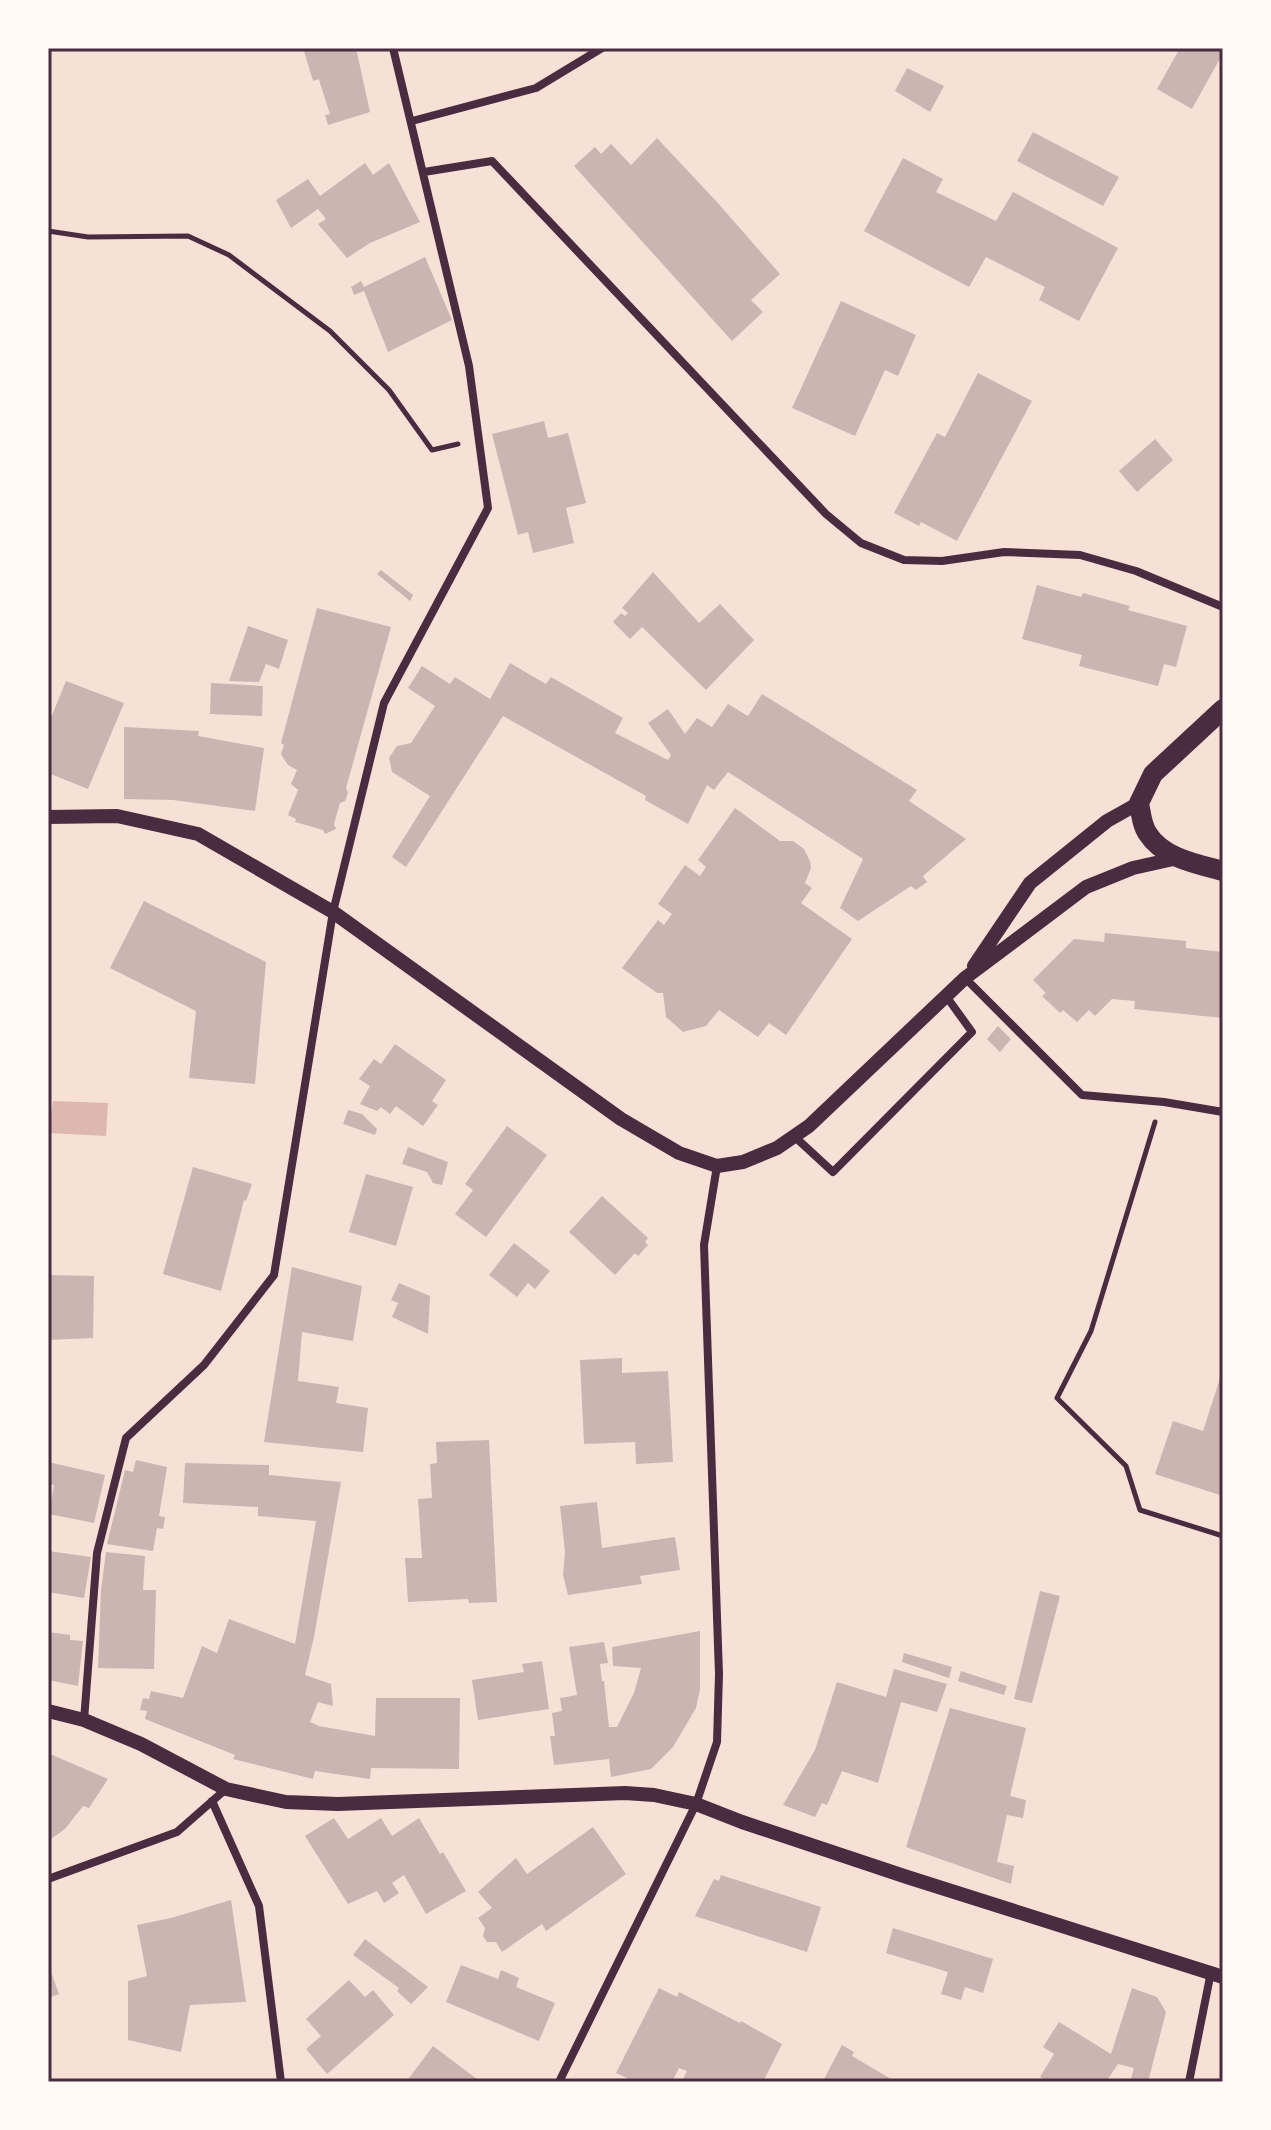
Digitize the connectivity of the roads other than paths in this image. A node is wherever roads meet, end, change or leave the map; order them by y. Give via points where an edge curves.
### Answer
1 (393, 48) edge
2 (602, 48) edge
3 (412, 121) junction
4 (424, 172) junction
5 (1223, 607) edge
6 (1223, 709) edge
7 (1139, 803) junction
8 (48, 817) edge
9 (1178, 858) junction
10 (1223, 871) edge
11 (333, 912) junction
12 (965, 978) junction
13 (946, 996) junction
14 (1223, 1112) edge
15 (795, 1137) junction
16 (717, 1166) junction
17 (48, 1711) edge
18 (84, 1720) junction
19 (226, 1789) junction
20 (212, 1801) junction
21 (696, 1804) junction
22 (48, 1879) edge
23 (1217, 1974) edge
24 (561, 2081) edge
25 (281, 2082) edge
26 (1189, 2082) edge

1 - 3 street
2 - 3 street via 536,88
3 - 4 street
4 - 5 street via 492,161 826,514 861,543 904,560 942,561 1004,552 1080,555 1136,571
4 - 11 street via 469,366 488,508 384,703
6 - 7 main road via 1153,774
7 - 9 main road via 1147,834
7 - 12 street via 1107,821 1030,883
8 - 11 street via 117,816 198,834
9 - 10 main road
9 - 12 street via 1086,887
11 - 16 street via 621,1119 679,1153
11 - 18 street via 274,1275 204,1365 126,1438 97,1553
12 - 13 street
12 - 14 street via 1082,1095
13 - 15 street
13 - 15 street via 972,1032 833,1172
15 - 16 street via 743,1162
16 - 21 street via 704,1245 717,1742
17 - 18 street
18 - 19 street
19 - 20 street
19 - 21 street via 286,1802 338,1804 625,1793
20 - 22 street via 177,1832
20 - 25 street via 259,1906
21 - 23 street
21 - 24 street
23 - 26 street

